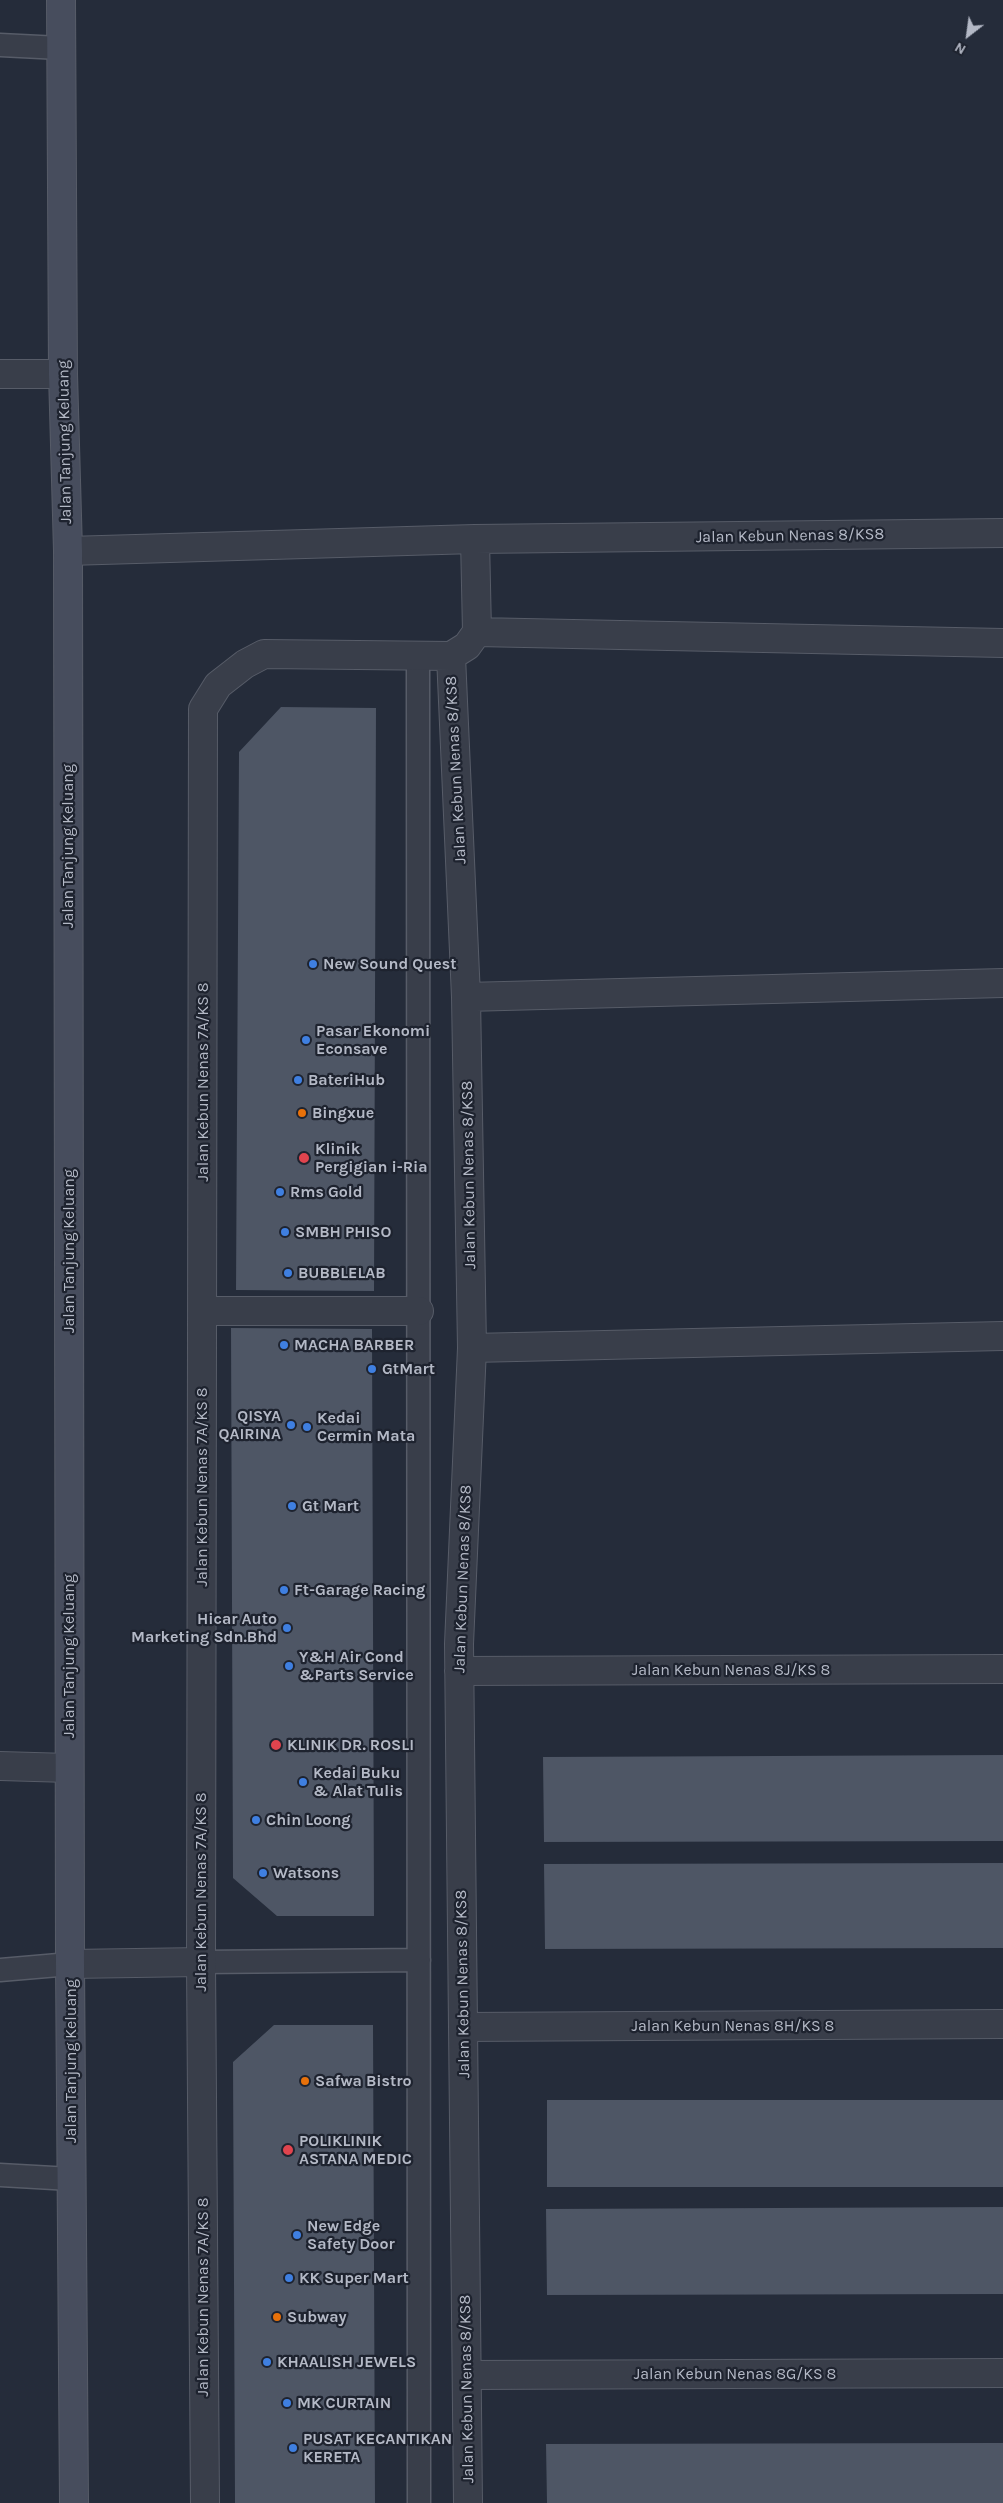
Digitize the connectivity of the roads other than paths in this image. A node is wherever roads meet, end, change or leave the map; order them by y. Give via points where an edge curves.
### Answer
1 (61, 0) edge
2 (3, 45) edge
3 (60, 48) junction
4 (0, 374) edge
5 (63, 374) junction
6 (1003, 533) edge
7 (475, 539) junction
8 (68, 551) junction
9 (477, 632) junction
10 (1003, 643) edge
11 (418, 654) junction
12 (451, 656) junction
13 (1003, 983) edge
14 (466, 997) junction
15 (203, 1311) junction
16 (419, 1311) junction
17 (1003, 1336) edge
18 (472, 1348) junction
19 (1003, 1669) edge
20 (459, 1671) junction
21 (0, 1766) edge
22 (69, 1768) junction
23 (419, 1960) junction
24 (201, 1962) junction
25 (70, 1964) junction
26 (0, 1970) edge
27 (1003, 2024) edge
28 (463, 2027) junction
29 (8, 2175) edge
30 (72, 2179) junction
31 (1003, 2372) edge
32 (467, 2375) junction
33 (74, 2503) edge
34 (205, 2503) edge
35 (419, 2503) edge
36 (468, 2503) edge

1 - 3 main road, Jalan Tanjung Keluang
2 - 3 lane
3 - 5 main road, Jalan Tanjung Keluang
4 - 5 street
5 - 8 main road, Jalan Tanjung Keluang
6 - 7 street, Jalan Kebun Nenas 8/KS8
7 - 8 street, Jalan Kebun Nenas 8/KS8
7 - 9 street
8 - 22 main road, Jalan Tanjung Keluang
9 - 10 street
9 - 12 street via 468,646
11 - 12 street, Jalan Kebun Nenas 7A/KS 8
11 - 15 street, Jalan Kebun Nenas 7A/KS 8 via 264,654 218,685 203,709
11 - 16 lane
12 - 14 street, Jalan Kebun Nenas 8/KS8
13 - 14 street
14 - 18 street, Jalan Kebun Nenas 8/KS8
15 - 16 street
15 - 24 street, Jalan Kebun Nenas 7A/KS 8
16 - 23 lane
17 - 18 street
18 - 20 street, Jalan Kebun Nenas 8/KS8
19 - 20 street, Jalan Kebun Nenas 8J/KS 8
20 - 28 street, Jalan Kebun Nenas 8/KS8
21 - 22 street
22 - 25 main road, Jalan Tanjung Keluang
23 - 24 lane
23 - 35 lane
24 - 25 street
24 - 34 street, Jalan Kebun Nenas 7A/KS 8
25 - 26 lane
25 - 30 main road, Jalan Tanjung Keluang
27 - 28 street, Jalan Kebun Nenas 8H/KS 8
28 - 32 street, Jalan Kebun Nenas 8/KS8
29 - 30 lane
30 - 33 main road, Jalan Tanjung Keluang
31 - 32 street, Jalan Kebun Nenas 8G/KS 8
32 - 36 street, Jalan Kebun Nenas 8/KS8

